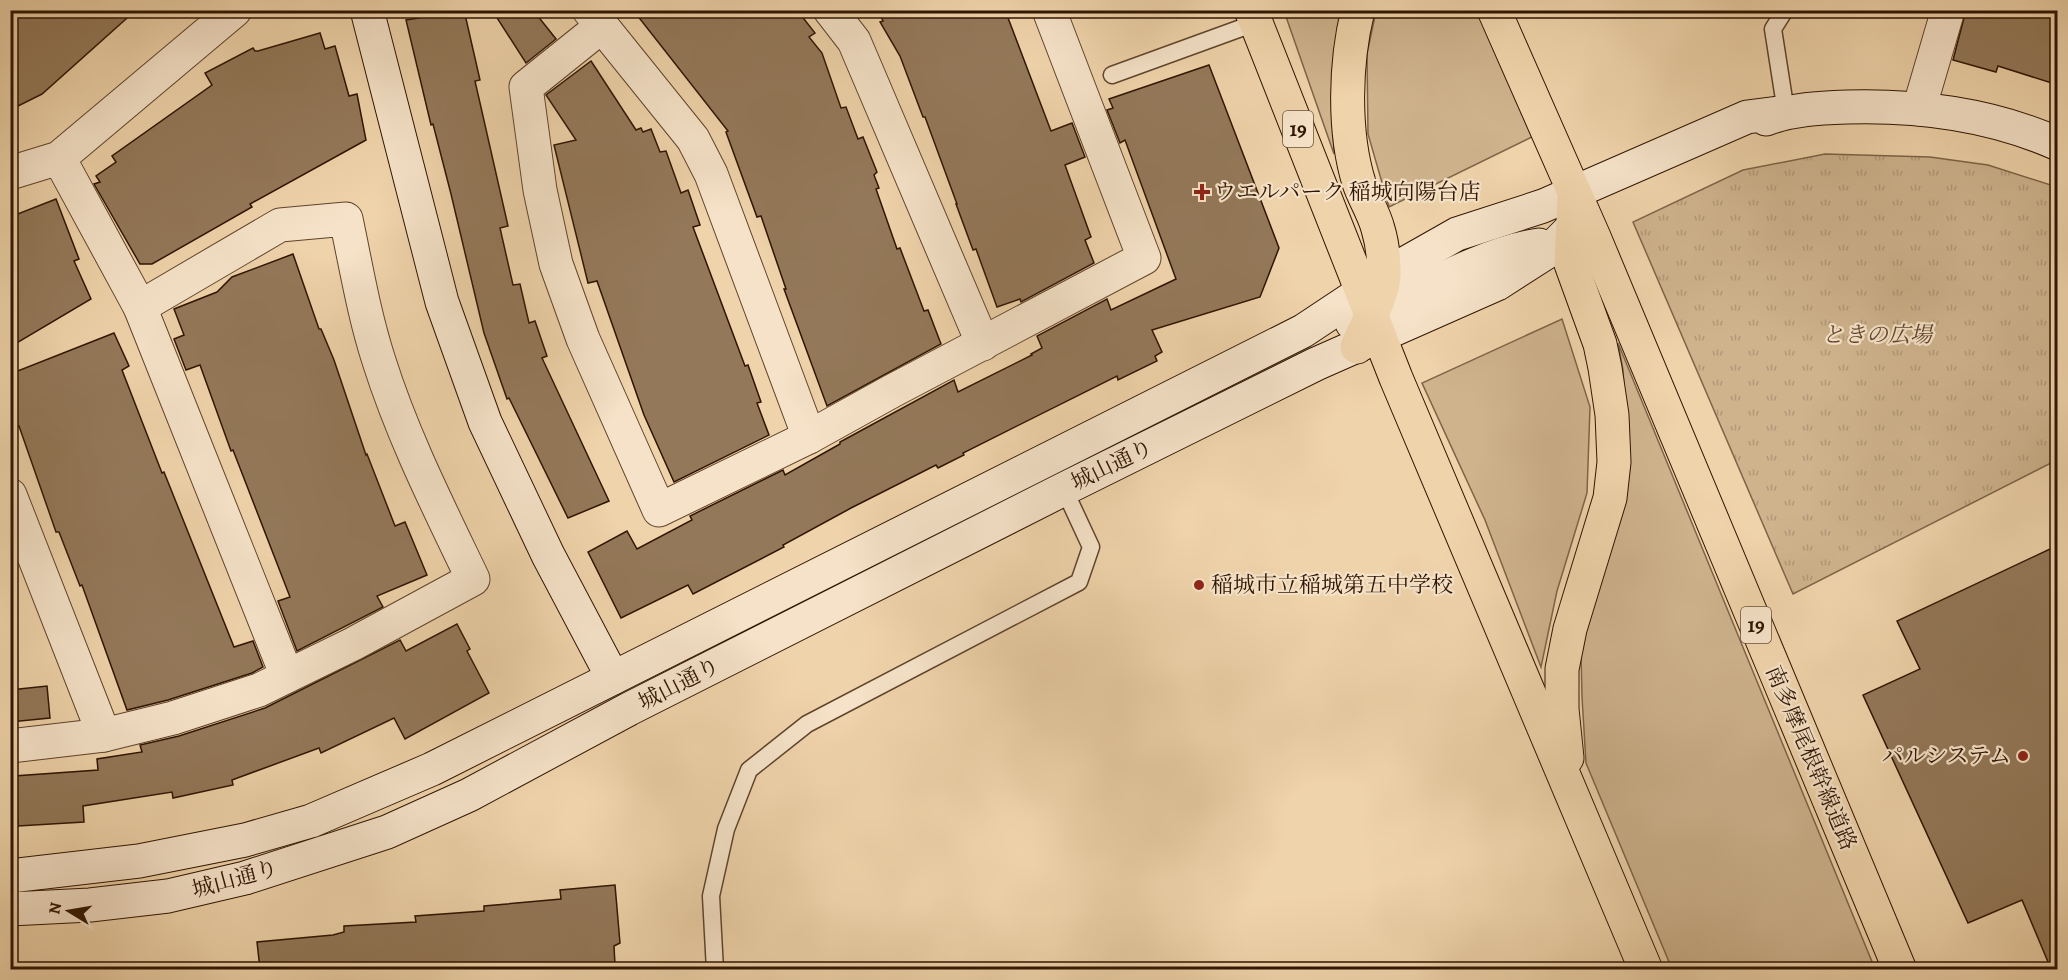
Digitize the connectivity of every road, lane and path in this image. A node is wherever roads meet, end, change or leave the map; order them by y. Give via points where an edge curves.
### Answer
1 (235, 10) edge
2 (367, 10) edge
3 (830, 10) edge
4 (1049, 10) edge
5 (1358, 10) edge
6 (1494, 10) edge
7 (1785, 10) edge
8 (1948, 10) edge
9 (1253, 17) edge
10 (595, 18) edge
11 (1112, 75) dead end
12 (1919, 109) junction
13 (1786, 112) junction
14 (2058, 144) edge
15 (59, 158) junction
16 (10, 173) edge
17 (1560, 227) junction
18 (1382, 294) junction
19 (140, 307) junction
20 (983, 344) junction
21 (1124, 422) junction
22 (809, 437) junction
23 (1064, 489) junction
24 (10, 495) edge
25 (287, 676) junction
26 (613, 678) junction
27 (104, 735) junction
28 (10, 746) edge
29 (1576, 804) junction
30 (10, 876) edge
31 (10, 909) edge
32 (715, 969) edge
33 (1646, 969) edge
34 (1900, 969) edge

1 - 15 street
2 - 26 street via 442,302 485,422 548,555
3 - 20 street via 854,41
4 - 20 street via 1144,258
5 - 18 main road via 1350,59 1348,116 1359,183 1379,230
6 - 17 main road, 南多摩尾根幹線道路 via 1548,131
7 - 13 lane via 1773,29
8 - 12 street
9 - 11 lane
9 - 18 main road, 19
10 - 22 street via 693,139 711,174
10 - 22 street via 526,87 540,190 556,264 583,339 653,500 659,510
12 - 13 street via 1877,106
12 - 14 street via 1979,117
13 - 17 street via 1680,155
13 - 17 street via 1747,117
15 - 16 street
15 - 19 street
17 - 18 street via 1457,234
17 - 18 street via 1497,284
17 - 29 main road via 1600,344 1612,415 1614,462 1610,498 1570,629 1562,669 1565,745
17 - 34 main road, 南多摩尾根幹線道路 / 19 via 1612,280
18 - 21 street, 城山通り
18 - 21 street via 1295,347 1164,416
18 - 23 street, 城山通り via 1316,364
18 - 29 main road via 1396,378
19 - 25 street
19 - 25 street via 280,225 346,219 378,360 409,444 473,579 353,645
20 - 22 street
21 - 26 street, 城山通り
23 - 31 street, 城山通り via 629,709 469,795 387,832 278,868 168,896
23 - 32 lane via 1091,547 1079,582 807,724 749,770 726,829 711,896
24 - 27 street
25 - 27 street via 259,690 173,718
26 - 30 street, 城山通り via 432,769 311,821 245,840 138,861
27 - 28 street
29 - 33 main road

